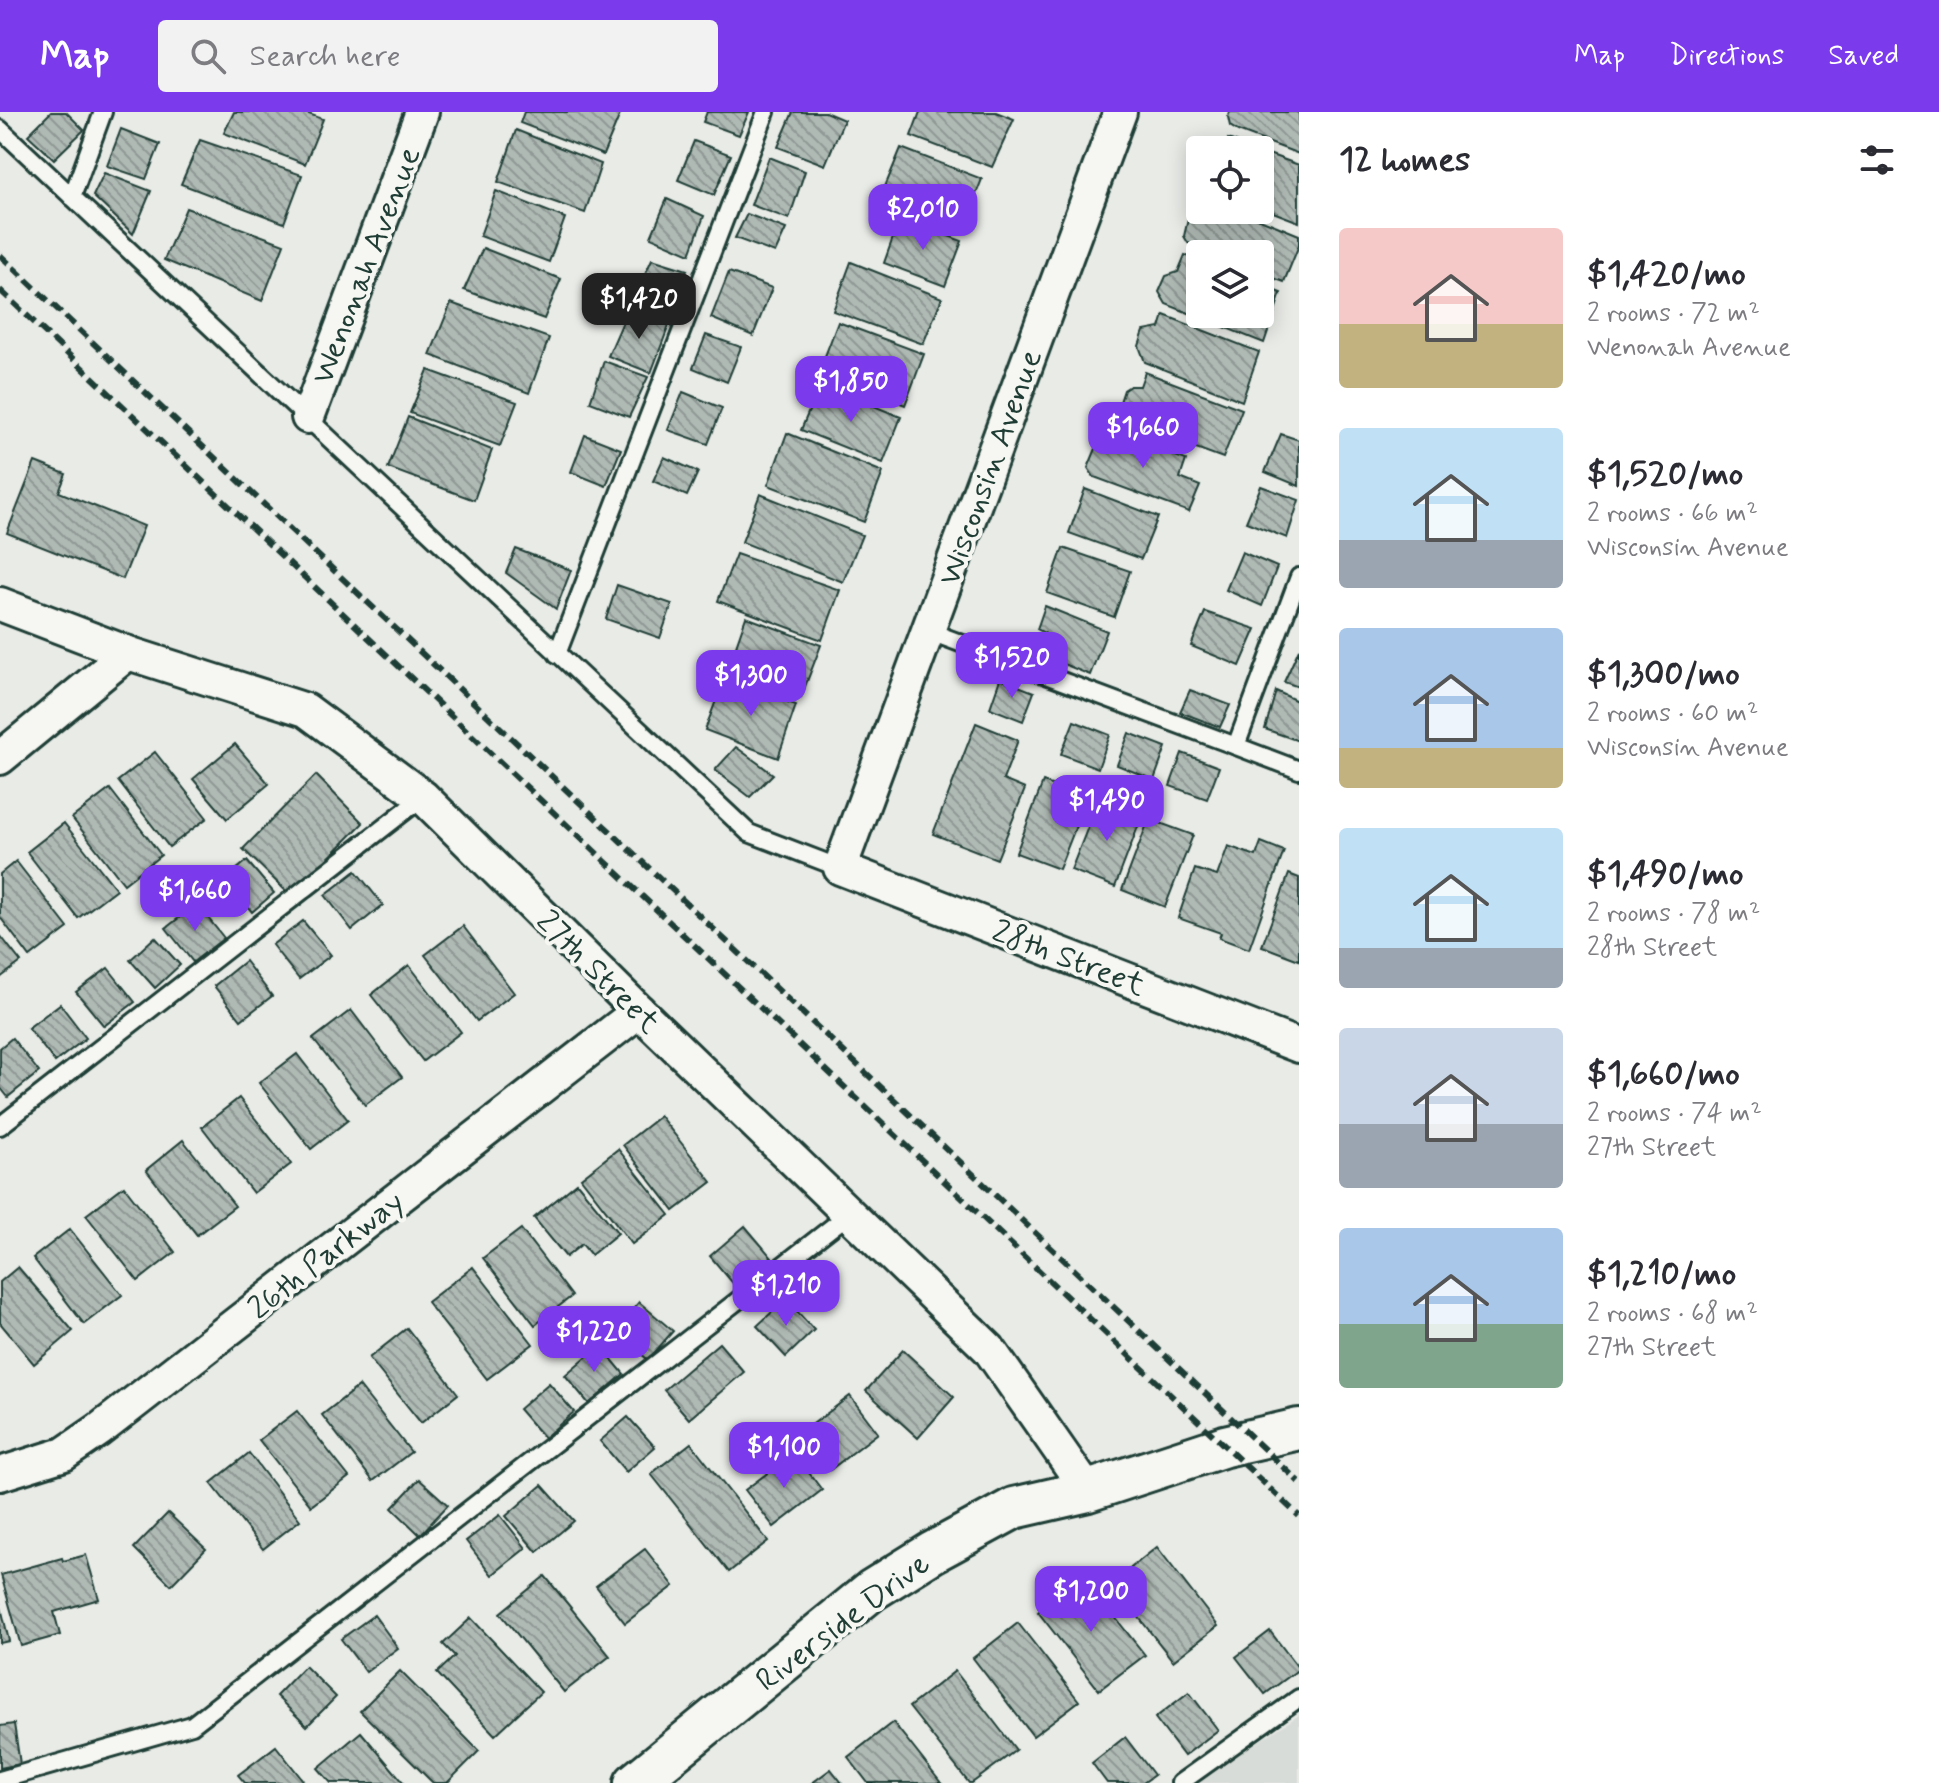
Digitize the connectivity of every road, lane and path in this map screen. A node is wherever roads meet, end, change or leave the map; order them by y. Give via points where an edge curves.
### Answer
1 (103, 112) edge
2 (422, 112) edge
3 (766, 112) edge
4 (1120, 112) edge
5 (0, 129) edge
6 (72, 197) junction
7 (308, 417) junction
8 (1299, 577) edge
9 (0, 604) edge
10 (928, 631) junction
11 (128, 653) junction
12 (557, 654) junction
13 (1236, 746) junction
14 (0, 758) edge
15 (1299, 770) edge
16 (423, 797) junction
17 (840, 868) junction
18 (639, 1011) junction
19 (1299, 1046) edge
20 (0, 1126) edge
21 (849, 1214) junction
22 (1299, 1429) edge
23 (0, 1474) edge
24 (1088, 1491) junction
25 (1299, 1698) edge
26 (0, 1780) edge
27 (635, 1783) edge
28 (1180, 1783) edge

1 - 6 lane
2 - 7 street, Wenonah Avenue
3 - 12 lane
4 - 10 street, Wisconsin Avenue
5 - 6 lane
6 - 7 lane
7 - 12 lane
8 - 13 lane
9 - 11 street, 27th Street
10 - 13 lane
10 - 17 street, Wisconsin Avenue
11 - 14 street
11 - 16 street, 27th Street via 306,710
12 - 17 lane via 749,833
13 - 15 lane
16 - 18 street, 27th Street
16 - 20 lane
17 - 19 street, 28th Street
18 - 21 street, 27th Street
18 - 23 street, 26th Parkway via 99,1430 64,1454
21 - 24 street, 27th Street via 989,1349
21 - 26 lane via 192,1725
22 - 24 street, Riverside Drive via 1225,1446
24 - 27 street, Riverside Drive via 1014,1508 872,1590
25 - 28 lane

